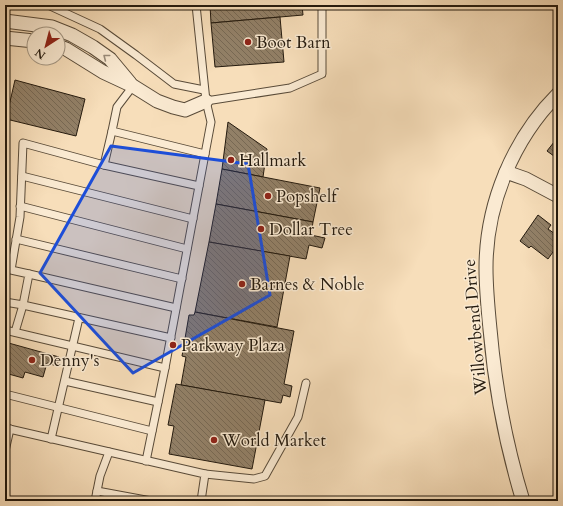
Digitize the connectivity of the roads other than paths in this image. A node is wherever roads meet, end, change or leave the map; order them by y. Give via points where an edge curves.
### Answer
1 (48, 5) edge
2 (196, 5) edge
3 (322, 5) edge
4 (5, 21) edge
5 (5, 38) edge
6 (26, 40) edge
7 (66, 49) edge
8 (133, 86) junction
9 (558, 94) edge
10 (205, 95) junction
11 (112, 131) junction
12 (205, 154) junction
13 (104, 165) junction
14 (506, 172) junction
15 (22, 176) junction
16 (199, 186) junction
17 (558, 196) edge
18 (20, 206) junction
19 (193, 219) junction
20 (16, 239) junction
21 (187, 249) junction
22 (29, 274) junction
23 (182, 279) junction
24 (5, 302) edge
25 (23, 305) junction
26 (176, 308) junction
27 (79, 318) junction
28 (5, 330) edge
29 (15, 332) junction
30 (171, 338) junction
31 (73, 346) junction
32 (165, 368) junction
33 (65, 381) junction
34 (306, 383) dead end
35 (5, 394) edge
36 (158, 402) junction
37 (58, 408) junction
38 (7, 428) edge
39 (152, 431) junction
40 (51, 439) junction
41 (5, 451) edge
42 (109, 452) junction
43 (146, 460) junction
44 (205, 474) junction
45 (97, 491) junction
46 (95, 501) edge
47 (151, 501) edge
48 (201, 501) edge
49 (523, 501) edge

1 - 10 lane via 100,29 174,84
2 - 10 lane
3 - 10 lane via 322,74 290,88
8 -> 4 street via 110,59 72,36 52,27
5 - 6 street
7 - 8 street via 103,72
8 - 10 street via 157,101 185,110
8 - 11 lane via 117,107
9 - 14 street, Willowbend Drive via 523,136
10 - 12 lane via 211,122
11 - 12 lane
11 - 13 lane
12 - 16 lane
13 - 15 lane via 23,143
13 - 16 lane
14 - 17 street via 526,179
14 - 49 street, Willowbend Drive via 490,224 486,268 491,346 498,394
15 - 18 lane
15 - 19 lane
16 - 19 lane
18 - 20 lane
18 - 21 lane
19 - 21 lane
20 - 22 lane via 11,270
20 - 23 lane
21 - 23 lane
22 - 25 lane
22 - 26 lane
23 - 26 lane
24 - 25 lane
25 - 27 lane
25 - 29 lane
26 - 30 lane
27 - 30 lane
27 - 31 lane
28 - 29 lane
29 - 31 lane
30 - 32 lane
31 - 32 lane
31 - 33 lane
32 - 36 lane
33 - 36 lane
33 - 37 lane
34 - 44 lane via 298,416 264,476 254,479
35 - 37 lane
36 - 39 lane
37 - 39 lane
37 - 40 lane
38 - 40 lane
38 - 41 lane
39 - 43 lane
40 - 42 lane
42 - 43 lane
42 - 45 lane
43 - 44 lane
44 - 48 lane
45 - 46 lane
45 - 47 lane

